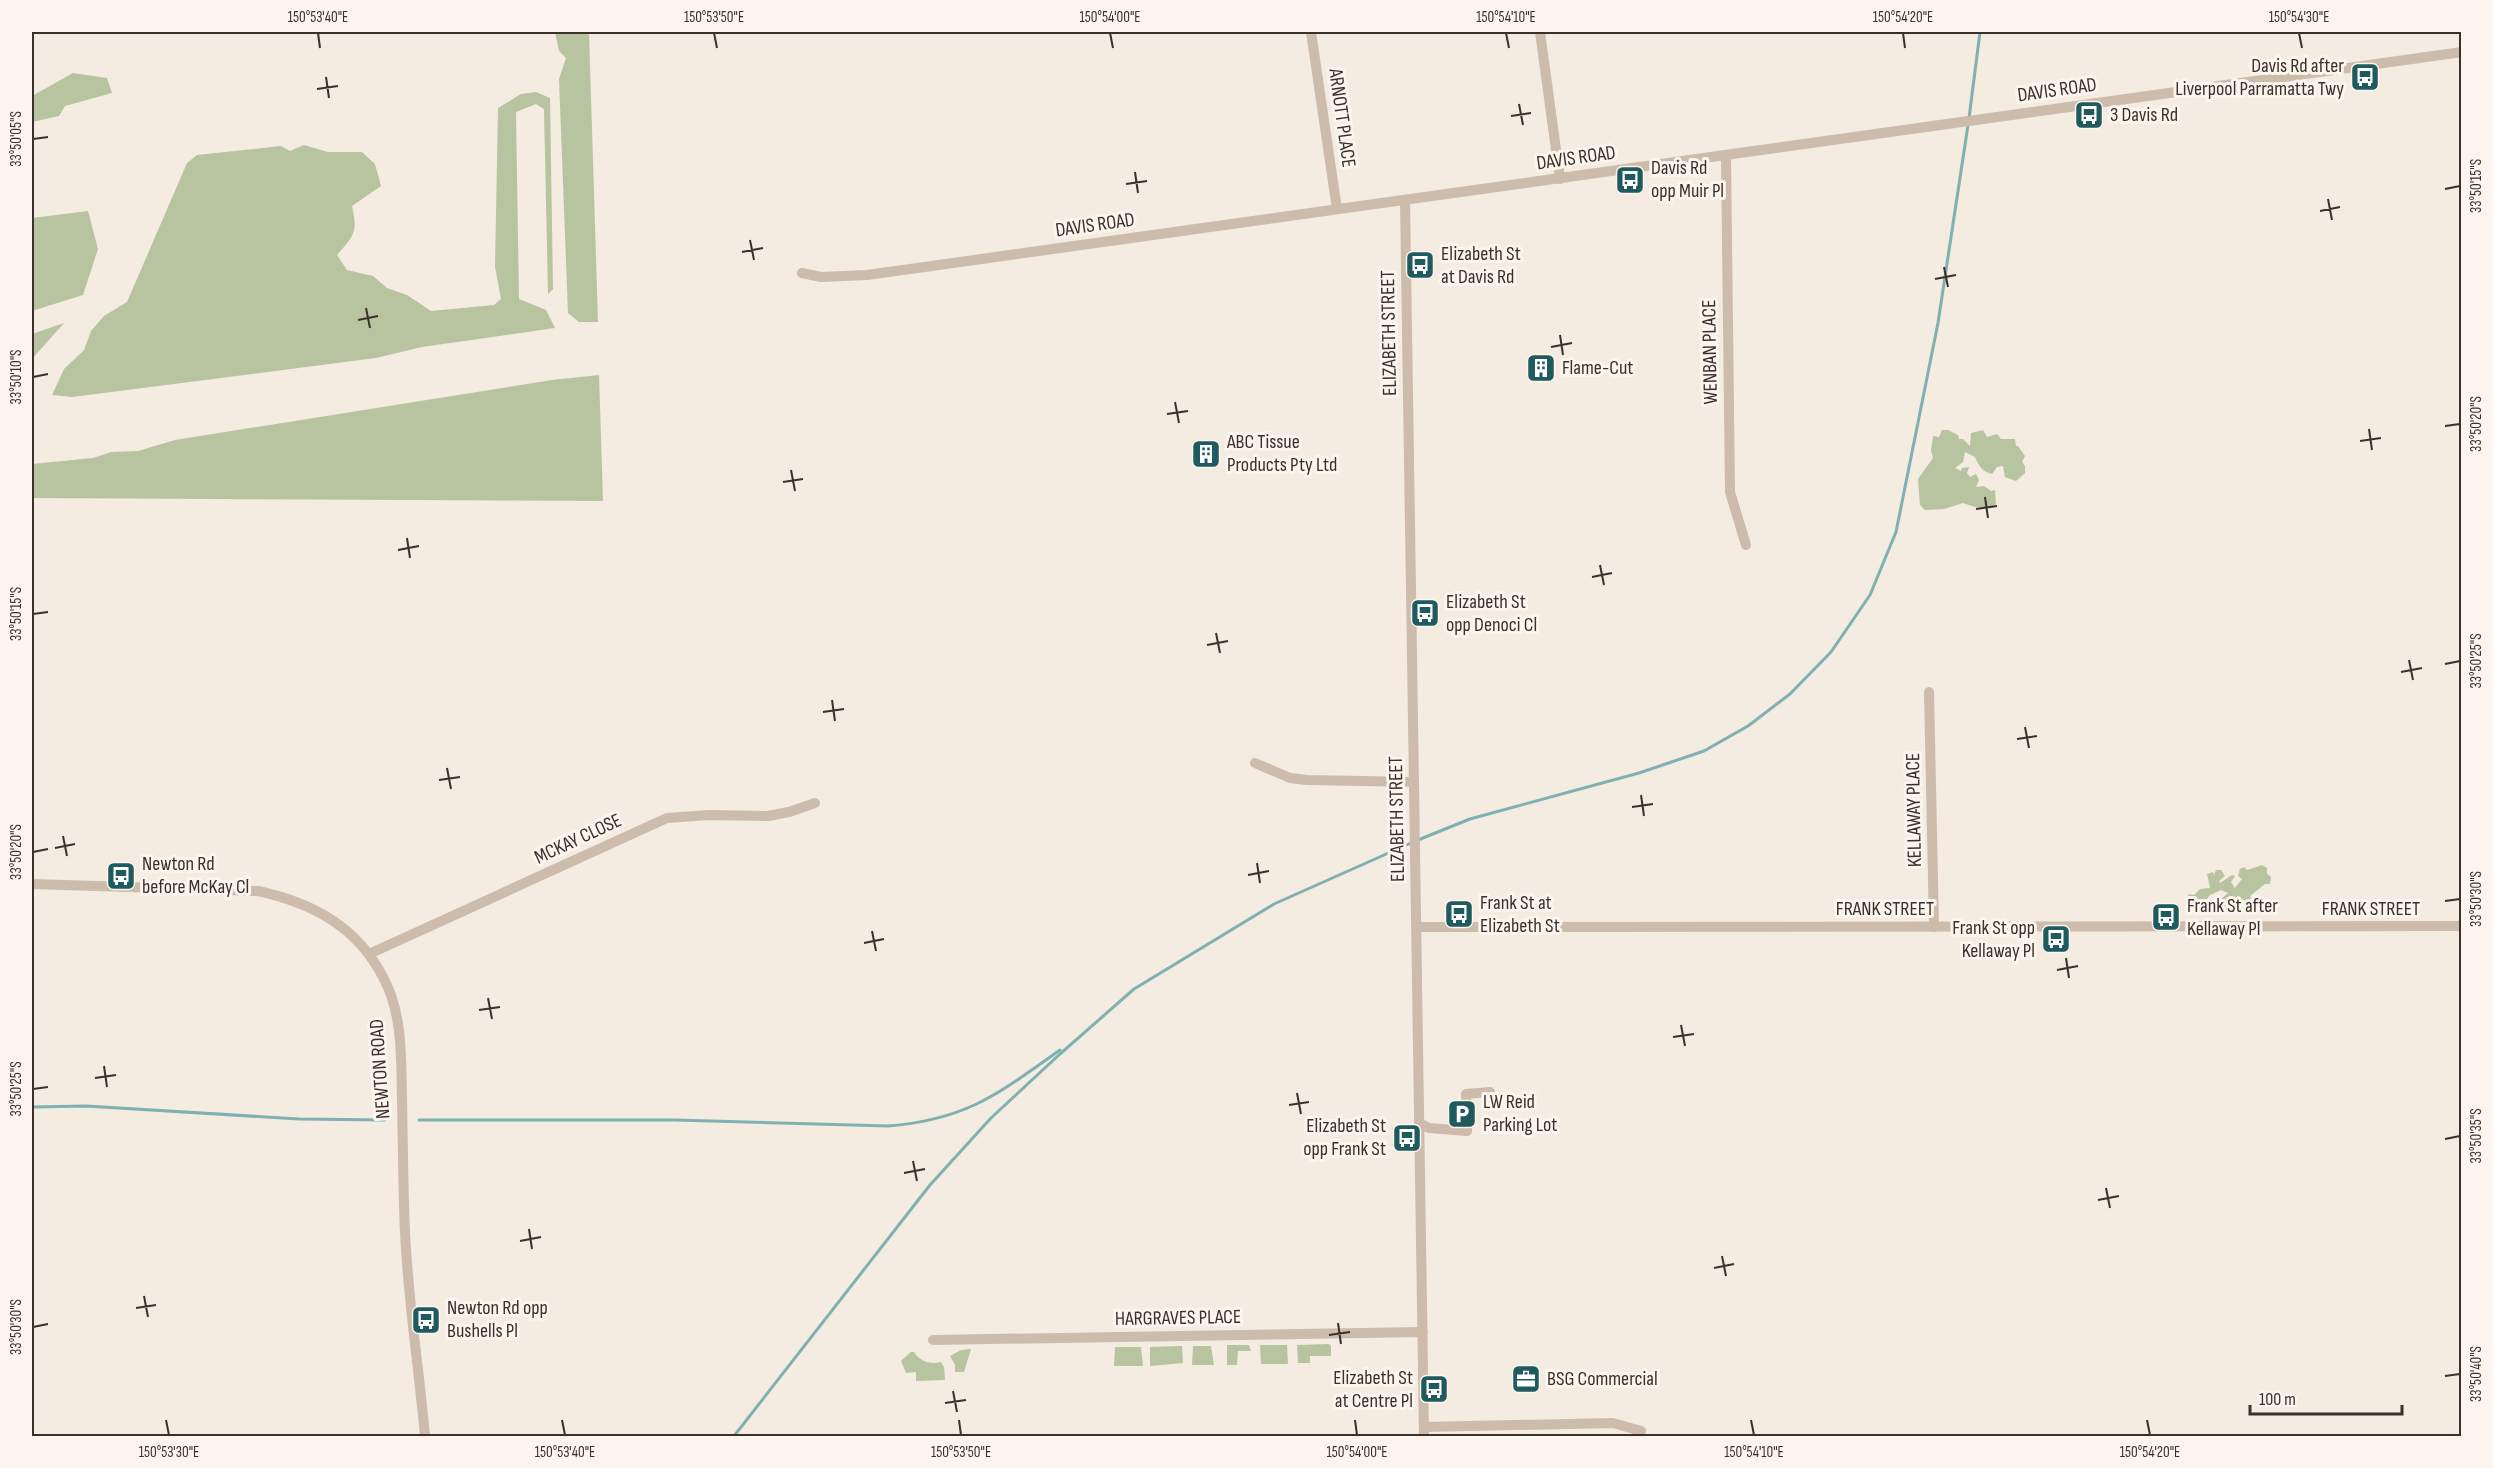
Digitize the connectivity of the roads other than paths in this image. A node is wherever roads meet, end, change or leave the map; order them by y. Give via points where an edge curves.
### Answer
1 (1311, 32) edge
2 (1540, 32) edge
3 (2462, 52) edge
4 (1726, 156) junction
5 (1560, 179) junction
6 (1405, 200) junction
7 (1337, 209) junction
8 (802, 273) dead end
9 (1746, 545) dead end
10 (1929, 692) dead end
11 (1255, 763) dead end
12 (1414, 782) junction
13 (814, 803) dead end
14 (32, 885) edge
15 (2462, 926) edge
16 (1417, 927) junction
17 (1934, 927) junction
18 (369, 954) junction
19 (1491, 1092) dead end
20 (1419, 1123) junction
21 (1423, 1332) junction
22 (933, 1340) dead end
23 (1641, 1431) dead end
24 (1424, 1432) edge
25 (425, 1437) edge

1 - 7 street, ARNOTT PLACE
2 - 5 street
3 - 4 street, DAVIS ROAD
4 - 5 street, DAVIS ROAD
4 - 9 street, WENBAN PLACE via 1730,492
5 - 6 street, DAVIS ROAD
6 - 7 street, DAVIS ROAD
6 - 12 street, ELIZABETH STREET
7 - 8 street, DAVIS ROAD via 867,275 821,277
10 - 17 street, KELLAWAY PLACE
11 - 12 street via 1290,778
12 - 16 street, ELIZABETH STREET
13 - 18 street, MCKAY CLOSE via 768,816 709,814 667,818
14 - 18 street, NEWTON ROAD via 258,891 290,898 320,911 350,933
15 - 17 street, FRANK STREET
16 - 17 street, FRANK STREET
16 - 20 street, ELIZABETH STREET
18 - 25 street, NEWTON ROAD via 385,980 396,1014 405,1234
19 - 20 street via 1467,1094 1467,1131 1428,1128
20 - 21 street, ELIZABETH STREET
21 - 22 street, HARGRAVES PLACE
21 - 24 street, ELIZABETH STREET
23 - 24 street via 1613,1423

